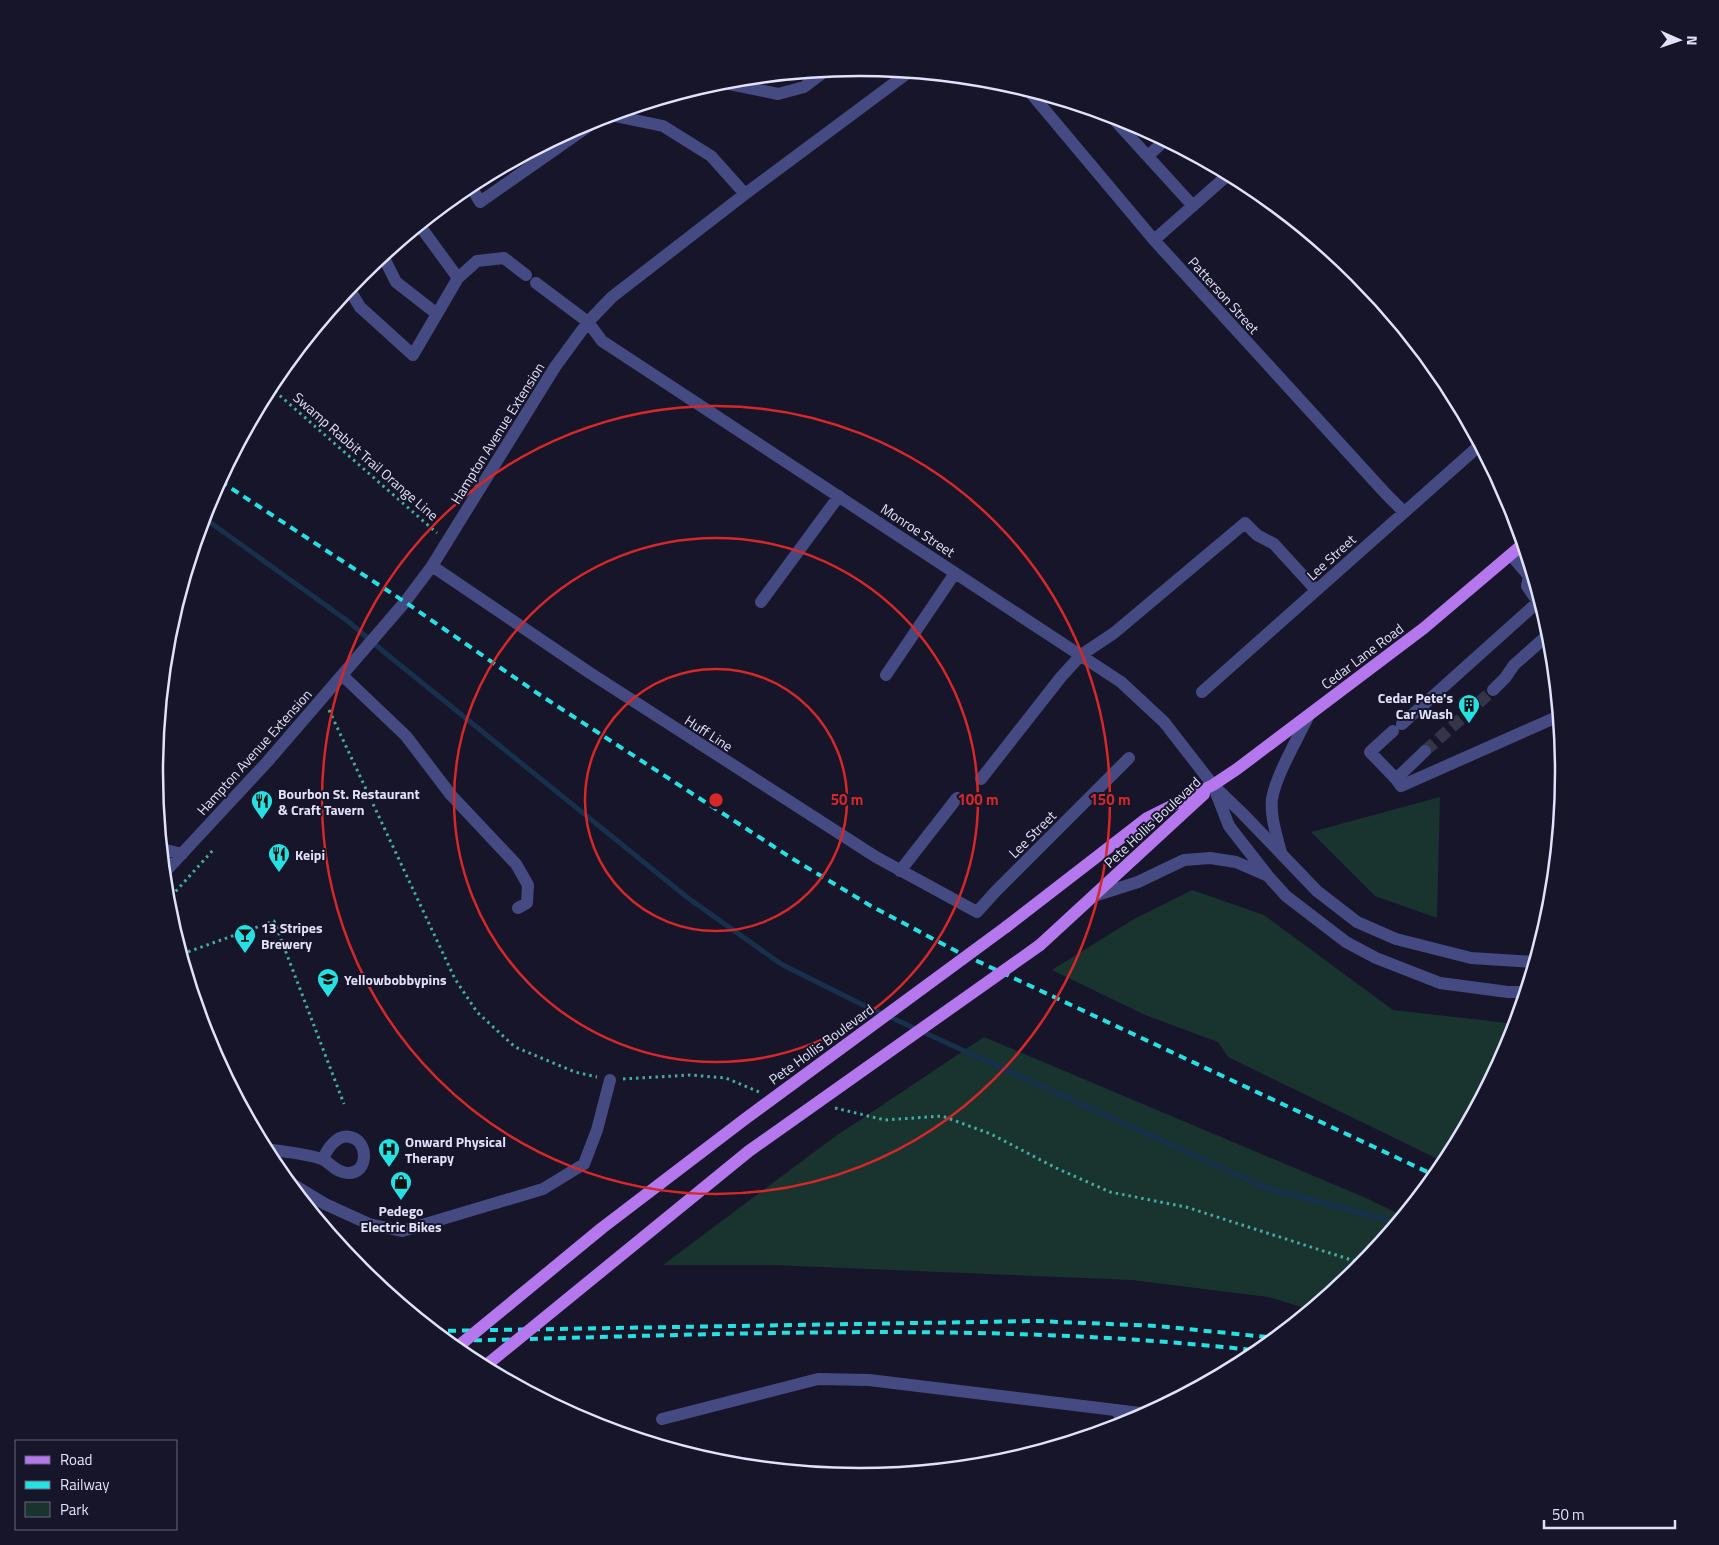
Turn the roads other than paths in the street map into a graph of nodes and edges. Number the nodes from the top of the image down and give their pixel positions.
1 (817, 78) edge
2 (901, 78) edge
3 (743, 87) edge
4 (1036, 99) edge
5 (623, 118) edge
6 (1121, 127) edge
7 (567, 141) edge
8 (1160, 145) edge
9 (1148, 156) junction
10 (1223, 179) edge
11 (475, 193) edge
12 (745, 194) junction
13 (1193, 206) junction
14 (423, 230) edge
15 (1154, 240) junction
16 (386, 262) edge
17 (458, 278) junction
18 (353, 295) edge
19 (437, 314) junction
20 (588, 322) junction
21 (1475, 449) edge
22 (839, 496) junction
23 (1404, 512) junction
24 (1519, 548) edge
25 (1511, 555) junction
26 (432, 566) junction
27 (1525, 570) edge
28 (955, 572) junction
29 (1529, 581) edge
30 (1316, 590) junction
31 (1532, 594) edge
32 (761, 602) dead end
33 (1535, 605) edge
34 (1542, 640) edge
35 (1081, 655) junction
36 (886, 675) dead end
37 (343, 676) junction
38 (1493, 690) tunnel mouth
39 (1202, 692) dead end
40 (1309, 714) junction
41 (1553, 719) edge
42 (1425, 750) tunnel mouth
43 (1129, 758) dead end
44 (981, 779) dead end
45 (1396, 779) junction
46 (1213, 785) junction
47 (957, 798) dead end
48 (168, 850) edge
49 (182, 854) junction
50 (1281, 855) junction
51 (170, 868) edge
52 (900, 871) junction
53 (1268, 876) junction
54 (1094, 896) junction
55 (518, 908) dead end
56 (977, 912) joint
57 (1529, 962) edge
58 (1520, 992) edge
59 (610, 1080) road end
60 (275, 1150) edge
61 (323, 1159) dead end
62 (303, 1191) edge
63 (462, 1344) edge
64 (491, 1362) edge
65 (1117, 1410) junction
66 (1134, 1412) edge
67 (1121, 1418) edge
68 (662, 1419) dead end

1 - 3 street
2 - 12 street, Hampton Avenue Extension
4 - 15 street, Patterson Street
5 - 12 street
6 - 9 street
7 - 11 street
8 - 9 street
9 - 13 street
10 - 13 street
12 - 20 street, Hampton Avenue Extension
13 - 15 street
14 - 17 street
15 - 23 street, Patterson Street
16 - 19 street
17 - 19 street, Monroe Street
17 - 20 street, Monroe Street
18 - 19 street, Monroe Street
20 - 22 street, Monroe Street
20 - 26 street, Hampton Avenue Extension
21 - 23 street, Lee Street
22 - 28 street, Monroe Street
22 - 32 street
23 - 30 street, Lee Street
24 - 25 main road, Cedar Lane Road
25 - 27 street
25 - 40 main road, Cedar Lane Road
26 - 37 street, Hampton Avenue Extension
26 - 52 street, Huff Line
28 - 35 street, Monroe Street
28 - 36 street
29 - 31 street
30 - 35 street
30 - 39 street, Lee Street
33 - 45 street
34 - 38 street
35 - 44 street
35 - 46 street, Monroe Street
37 - 49 street, Hampton Avenue Extension
37 - 55 street
40 - 46 main road, Cedar Lane Road
40 - 50 street
41 - 45 street
42 - 45 street
43 - 56 street, Lee Street
46 - 50 street
46 - 53 street
46 - 54 main road, Pete Hollis Boulevard
46 - 63 main road, Pete Hollis Boulevard, bridge
47 - 52 street
48 - 49 street
49 - 51 street, Hampton Avenue Extension
50 - 57 street
52 - 56 street, Huff Line
53 - 54 street
53 - 58 street
54 - 64 main road, Pete Hollis Boulevard, bridge
59 - 62 street
60 - 61 street
65 - 66 street
65 - 67 street
65 - 68 street

